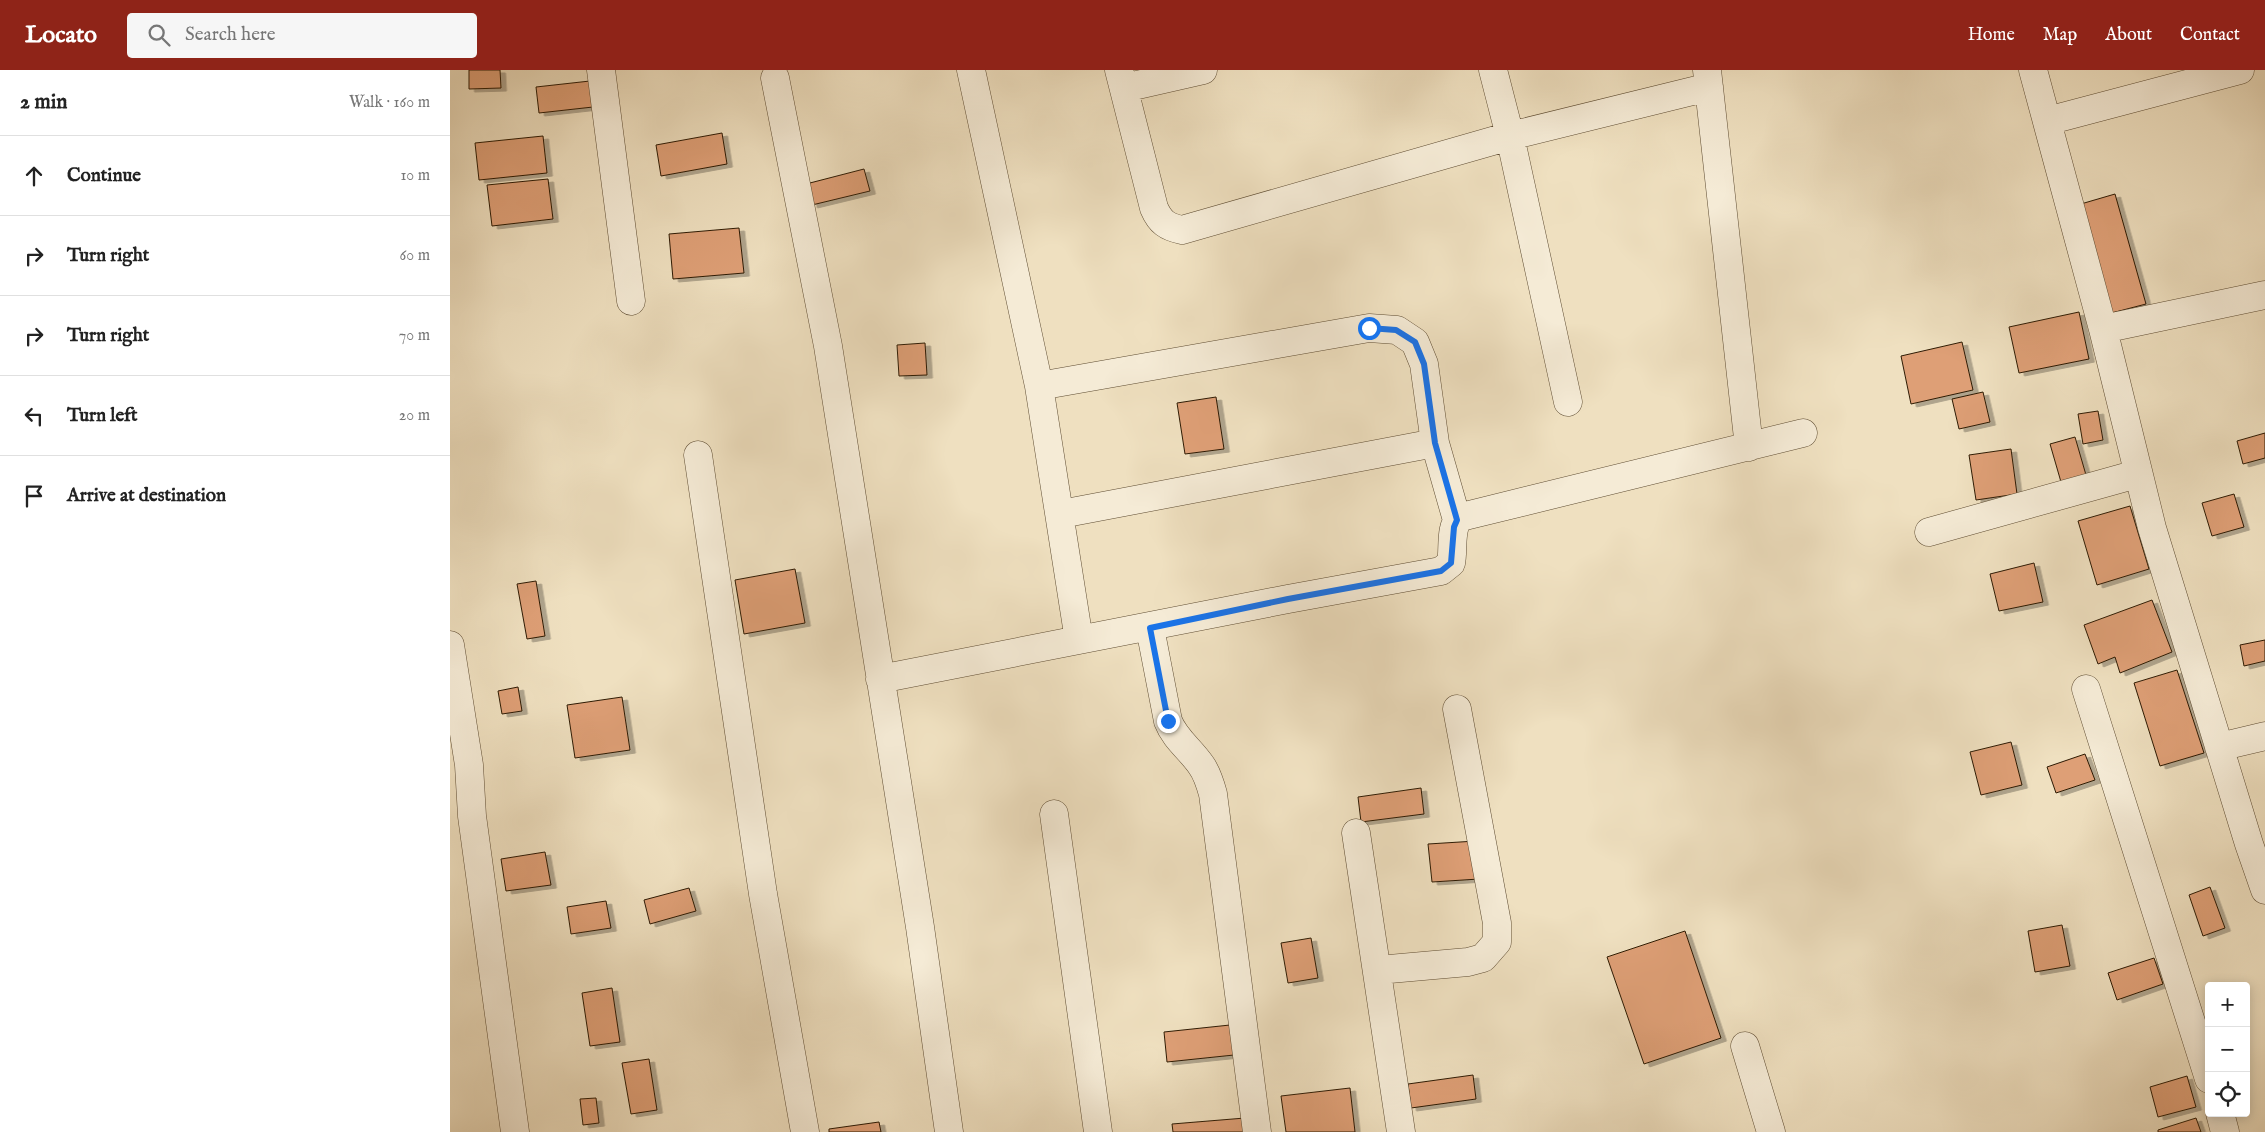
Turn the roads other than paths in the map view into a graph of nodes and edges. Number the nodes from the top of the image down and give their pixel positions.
1 (601, 70) edge
2 (971, 70) edge
3 (1204, 70) edge
4 (1493, 70) edge
5 (2033, 70) edge
6 (2240, 70) edge
7 (775, 78) dead end
8 (1708, 78) edge
9 (1121, 79) edge
10 (2047, 121) junction
11 (1510, 136) junction
12 (2265, 295) edge
13 (631, 301) dead end
14 (2103, 328) junction
15 (1040, 386) junction
16 (1568, 402) dead end
17 (1804, 433) dead end
18 (1435, 443) junction
19 (1749, 447) junction
20 (698, 455) dead end
21 (2137, 474) junction
22 (1061, 514) junction
23 (1457, 520) junction
24 (1928, 532) dead end
25 (1150, 628) junction
26 (1079, 640) junction
27 (451, 654) edge
28 (880, 679) junction
29 (2086, 689) dead end
30 (1457, 709) dead end
31 (2265, 736) edge
32 (2219, 748) junction
33 (1054, 814) dead end
34 (1356, 833) dead end
35 (2265, 890) edge
36 (1378, 970) junction
37 (1745, 1046) dead end
38 (2207, 1072) edge
39 (2221, 1117) edge
40 (515, 1132) edge
41 (805, 1132) edge
42 (950, 1132) edge
43 (1098, 1132) edge
44 (1257, 1132) edge
45 (1401, 1132) edge
46 (1771, 1132) edge
47 (2226, 1132) edge

1 - 13 street
2 - 15 street
3 - 9 street
4 - 11 street
5 - 10 street
6 - 10 street
7 - 28 street
8 - 11 street
8 - 19 street
9 - 11 street
10 - 14 street
11 - 16 street
12 - 14 street
14 - 21 street
15 - 18 street
15 - 22 street
17 - 19 street
18 - 22 street
18 - 23 street
19 - 23 street
20 - 41 street
21 - 24 street
21 - 32 street
22 - 26 street
23 - 25 street
25 - 26 street
25 - 44 street
26 - 28 street
27 - 40 street
28 - 42 street
29 - 38 street
30 - 36 street
31 - 32 street
32 - 35 street
33 - 43 street
34 - 36 street
36 - 45 street
37 - 46 street
39 - 47 street

